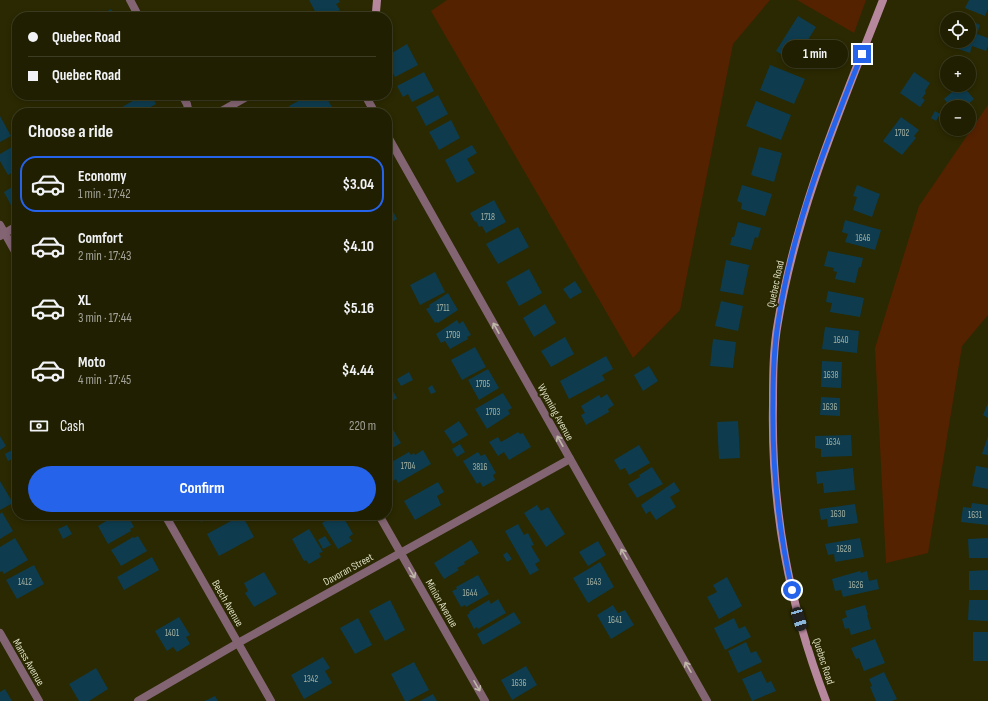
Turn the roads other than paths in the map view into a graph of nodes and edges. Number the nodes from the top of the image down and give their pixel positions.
1 (130, 0) edge
2 (377, 0) edge
3 (884, 0) edge
4 (136, 12) edge
5 (376, 12) edge
6 (241, 100) edge
7 (227, 108) edge
8 (392, 144) edge
9 (0, 225) edge
10 (12, 229) edge
11 (2, 234) edge
12 (12, 247) edge
13 (570, 459) junction
14 (168, 520) edge
15 (382, 520) edge
16 (400, 552) junction
17 (0, 633) edge
18 (238, 643) junction
19 (39, 701) edge
20 (138, 701) edge
21 (271, 701) edge
22 (486, 701) edge
23 (707, 701) edge
24 (826, 701) edge

1 - 4 street
2 - 5 street
3 - 24 street, Quebec Road
6 - 7 street
13 -> 8 street, Wyoming Avenue
9 - 11 street
10 - 11 street
11 - 12 street
13 - 16 street, Davoran Street
23 -> 13 street, Wyoming Avenue
14 - 18 street, Beech Avenue
15 - 16 street, Minion Avenue
16 - 18 street, Davoran Street
16 -> 22 street, Minion Avenue
17 - 19 street, Manss Avenue
18 - 20 street, Davoran Street
18 - 21 street, Beech Avenue

